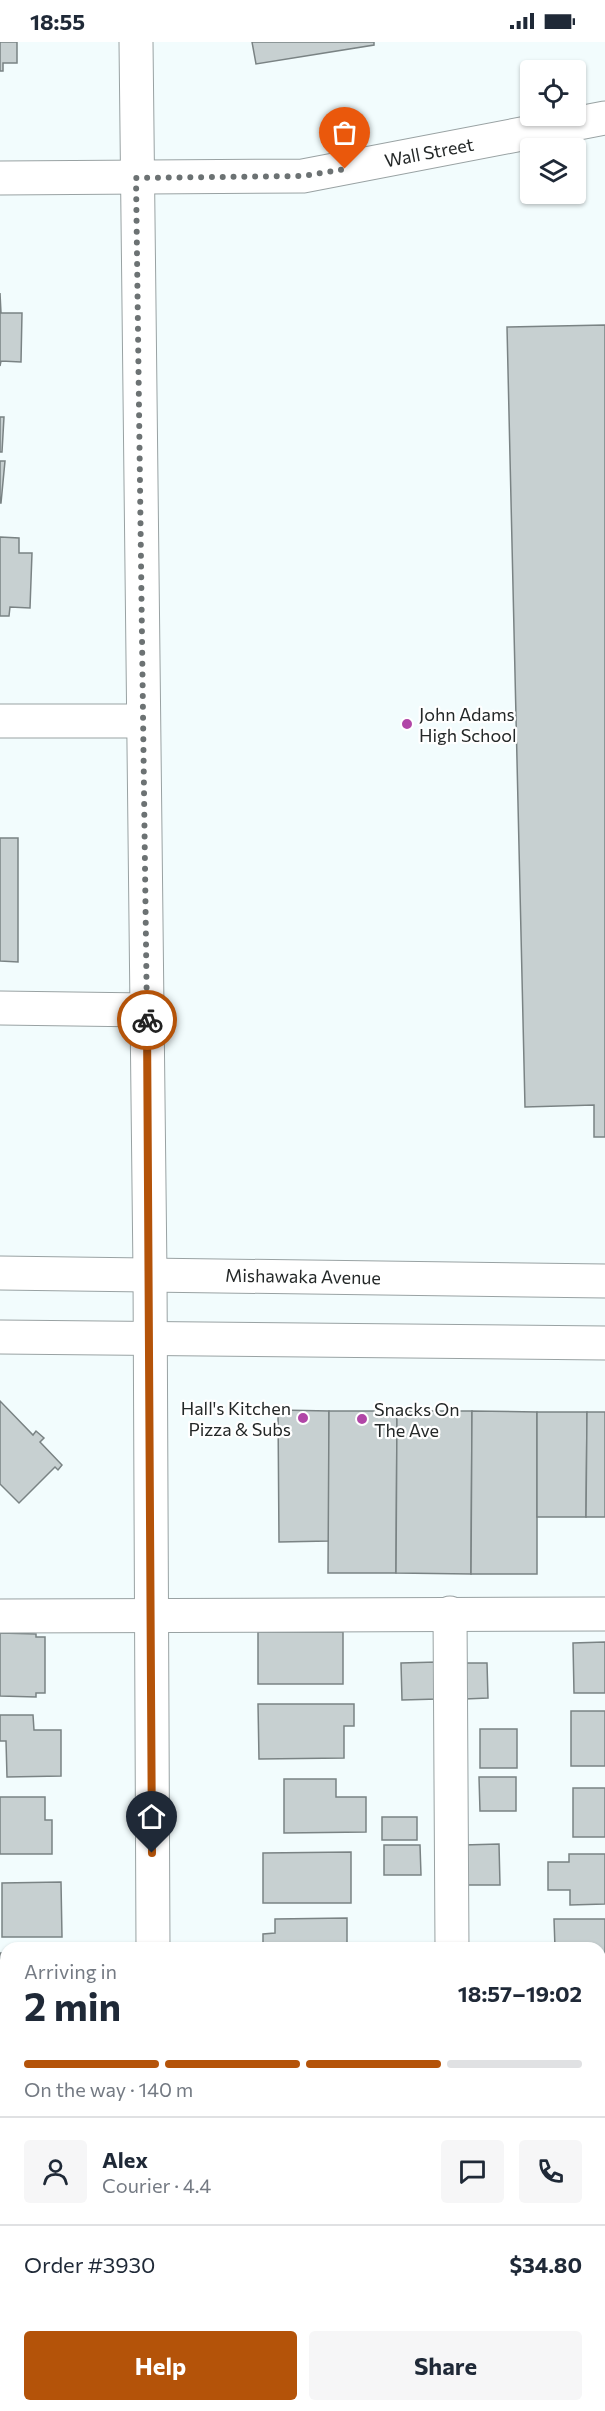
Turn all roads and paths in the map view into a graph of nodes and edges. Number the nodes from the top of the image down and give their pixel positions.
1 (136, 42) edge
2 (605, 118) edge
3 (0, 178) edge
4 (136, 178) junction
5 (0, 721) edge
6 (143, 721) junction
7 (0, 1008) edge
8 (147, 1010) junction
9 (0, 1273) edge
10 (150, 1274) junction
11 (605, 1281) edge
12 (0, 1337) edge
13 (150, 1338) junction
14 (605, 1343) edge
15 (450, 1613) junction
16 (150, 1614) junction
17 (605, 1614) edge
18 (0, 1616) edge
19 (153, 1942) edge
20 (452, 1942) edge

1 - 4 street
2 - 4 street, Wall Street
3 - 4 street, Wall Street
4 - 6 street
5 - 6 street
6 - 8 street
7 - 8 street
8 - 10 street
9 - 10 street, Mishawaka Avenue
10 - 11 street, Mishawaka Avenue
10 - 13 street
12 - 13 street
13 - 14 street
13 - 16 street
15 - 16 street
15 - 17 street
15 - 20 street
16 - 18 street
16 - 19 street

